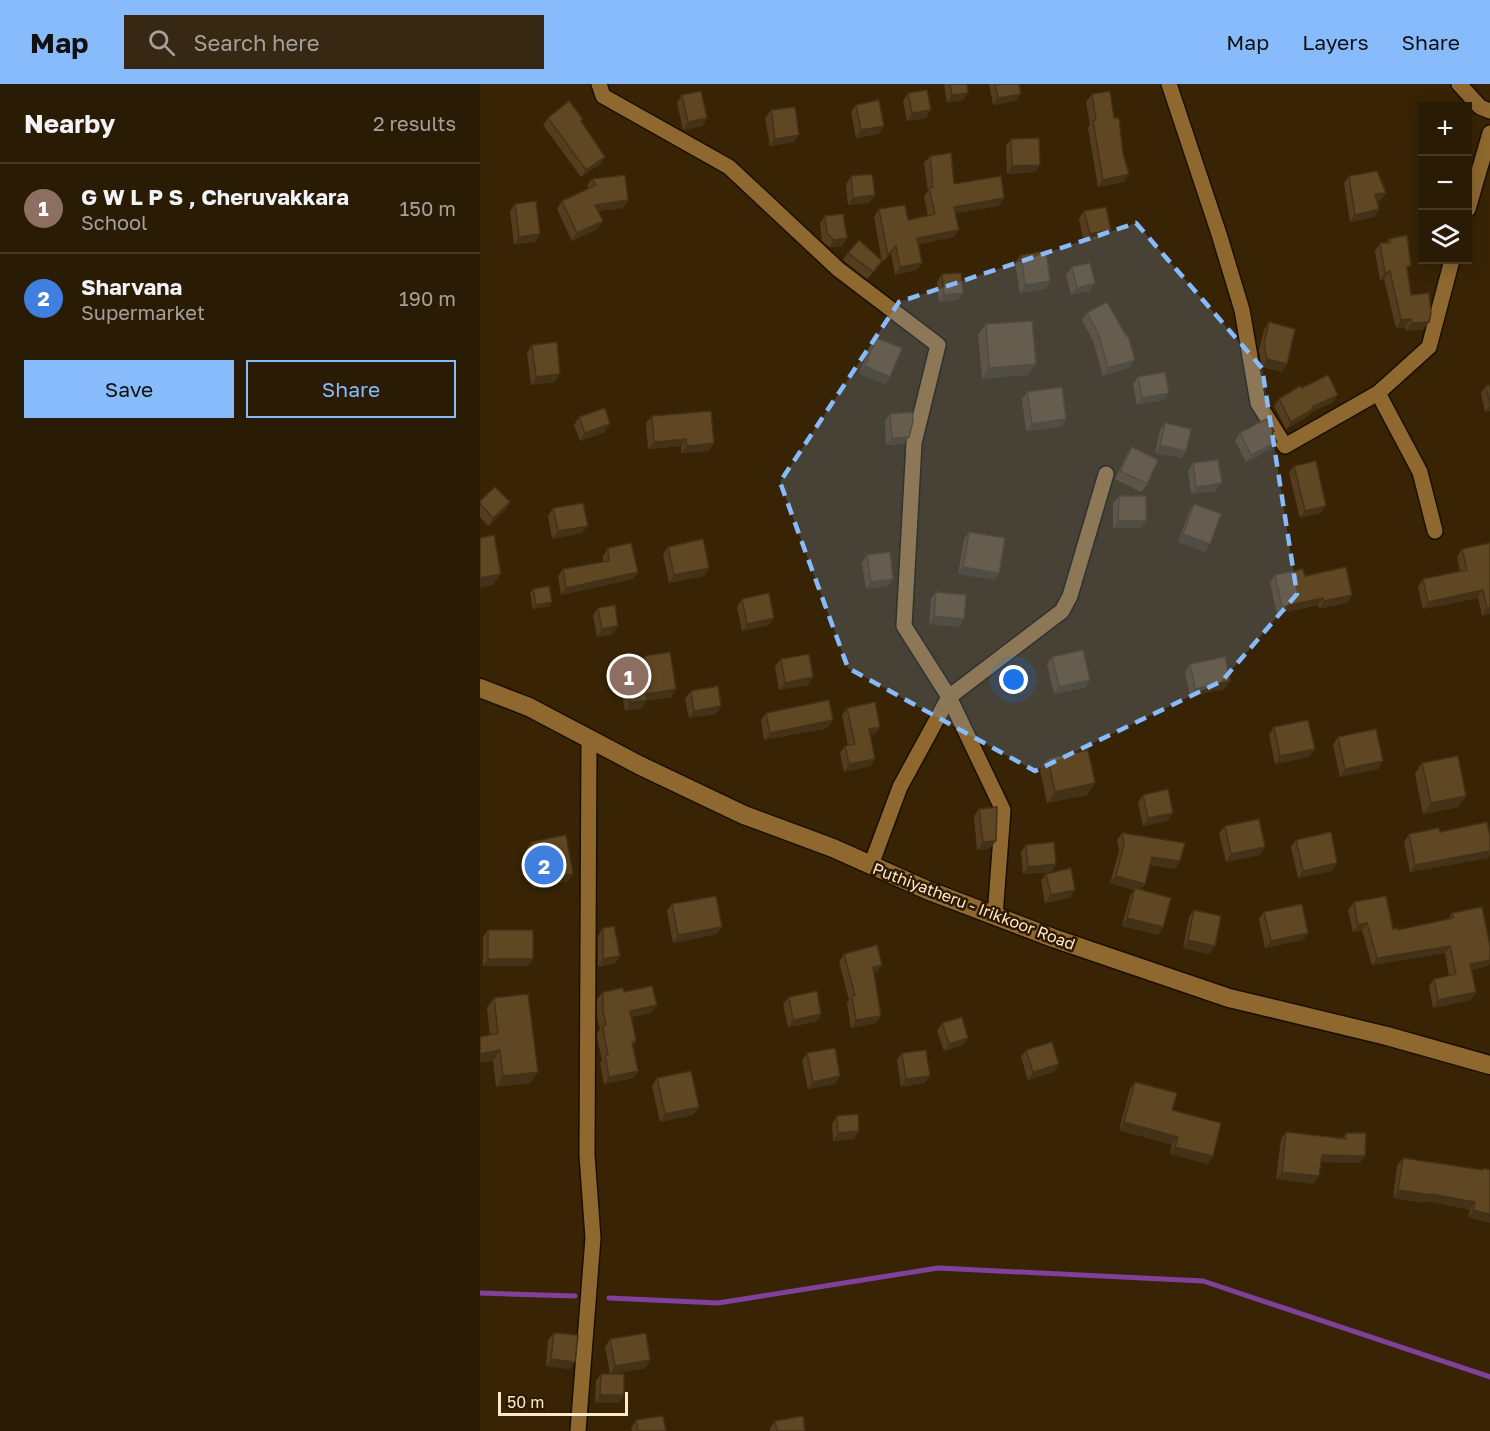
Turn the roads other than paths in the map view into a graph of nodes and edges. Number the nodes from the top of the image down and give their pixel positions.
1 (599, 84) edge
2 (1169, 84) edge
3 (1459, 84) edge
4 (1490, 111) edge
5 (1490, 133) edge
6 (1472, 192) edge
7 (1451, 264) edge
8 (1378, 393) junction
9 (1106, 474) dead end
10 (1436, 531) dead end
11 (480, 688) edge
12 (950, 697) junction
13 (589, 740) junction
14 (871, 865) junction
15 (995, 916) junction
16 (1490, 1065) edge
17 (578, 1431) edge

1 - 12 street
2 - 8 street
3 - 4 street
5 - 6 street
7 - 8 street
8 - 10 street
9 - 12 street
11 - 13 main road, Puthiyatheru - Irikkoor Road
12 - 14 street
12 - 15 street
13 - 14 main road, Puthiyatheru - Irikkoor Road
13 - 17 street
14 - 15 main road, Puthiyatheru - Irikkoor Road
15 - 16 main road, Puthiyatheru - Irikkoor Road

